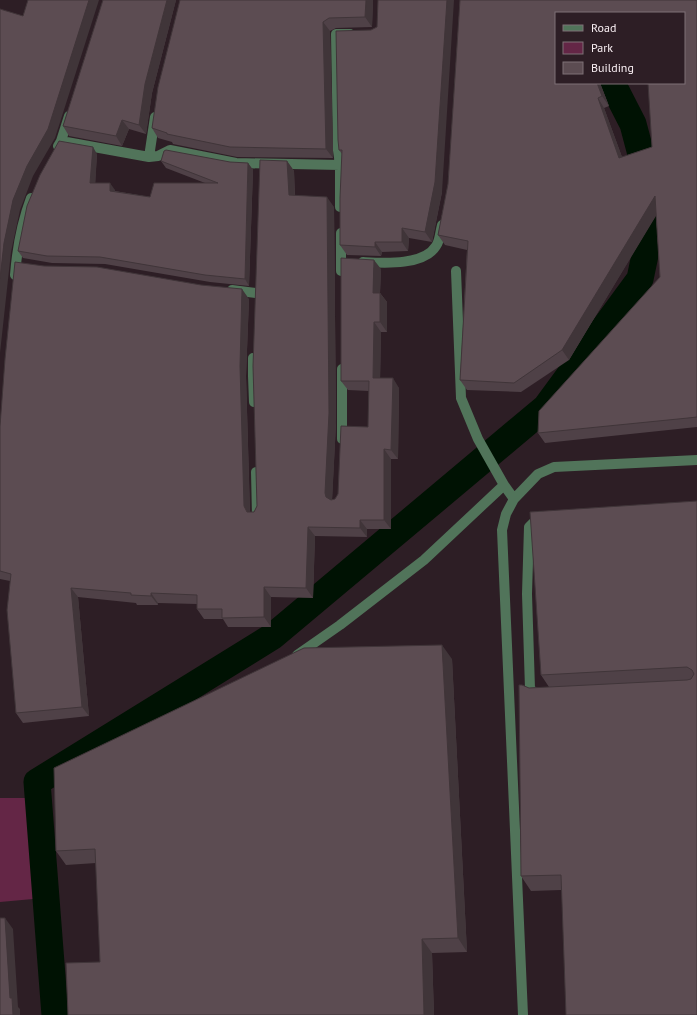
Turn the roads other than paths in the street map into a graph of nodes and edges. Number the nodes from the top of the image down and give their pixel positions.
1 (357, 34) edge
2 (73, 105) edge
3 (156, 111) edge
4 (61, 141) junction
5 (54, 154) edge
6 (149, 157) junction
7 (340, 165) junction
8 (34, 192) edge
9 (444, 214) edge
10 (348, 262) junction
11 (456, 271) dead end
12 (341, 284) edge
13 (13, 287) edge
14 (225, 290) edge
15 (256, 293) edge
16 (254, 346) edge
17 (342, 361) edge
18 (255, 414) edge
19 (341, 452) edge
20 (697, 460) edge
21 (256, 464) edge
22 (504, 486) junction
23 (514, 499) junction
24 (547, 515) edge
25 (256, 516) edge
26 (286, 660) edge
27 (552, 696) edge
28 (523, 1015) edge

1 - 7 street
2 - 4 street
3 - 6 street
4 - 5 street
4 - 6 street
6 - 7 street
7 - 10 street
8 - 13 street
9 - 10 street
10 - 12 street
11 - 22 street
14 - 15 street
16 - 18 street
17 - 19 street
20 - 23 street
21 - 25 street
22 - 23 street
22 - 26 street
23 - 28 street
24 - 27 street

